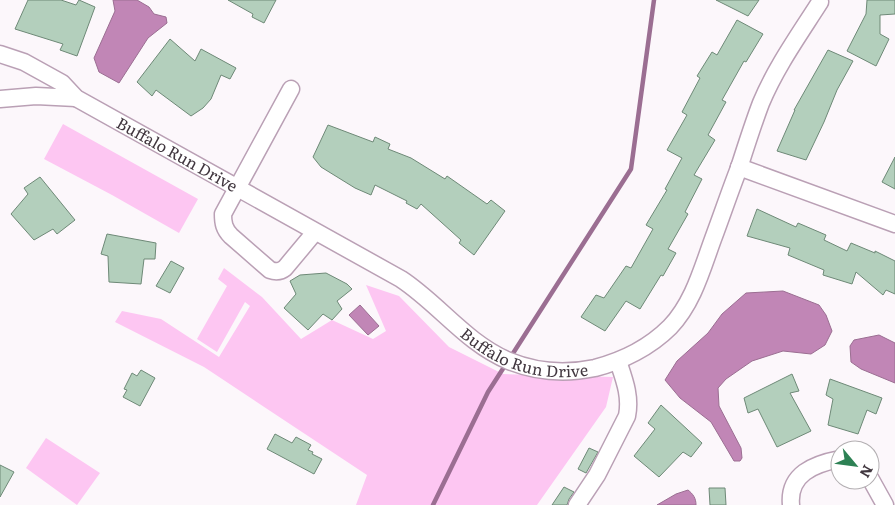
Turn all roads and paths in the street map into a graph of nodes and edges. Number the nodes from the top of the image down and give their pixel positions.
1 (820, 2) dead end
2 (0, 54) edge
3 (292, 89) dead end
4 (76, 98) junction
5 (0, 99) edge
6 (739, 167) junction
7 (236, 188) junction
8 (895, 224) edge
9 (315, 232) junction
10 (618, 361) junction
11 (830, 462) edge
12 (877, 490) edge
13 (578, 505) edge
14 (791, 505) edge
15 (885, 505) edge

1 - 6 street, Buffalo Run Drive
2 - 4 street, Buffalo Run Drive
3 - 7 street
4 - 5 street, Buffalo Run Drive
4 - 7 street, Buffalo Run Drive
6 - 8 street
6 - 10 street, Buffalo Run Drive
7 - 9 street, Buffalo Run Drive
7 - 9 street
9 - 10 street, Buffalo Run Drive
10 - 13 street
11 - 14 street
12 - 15 street

